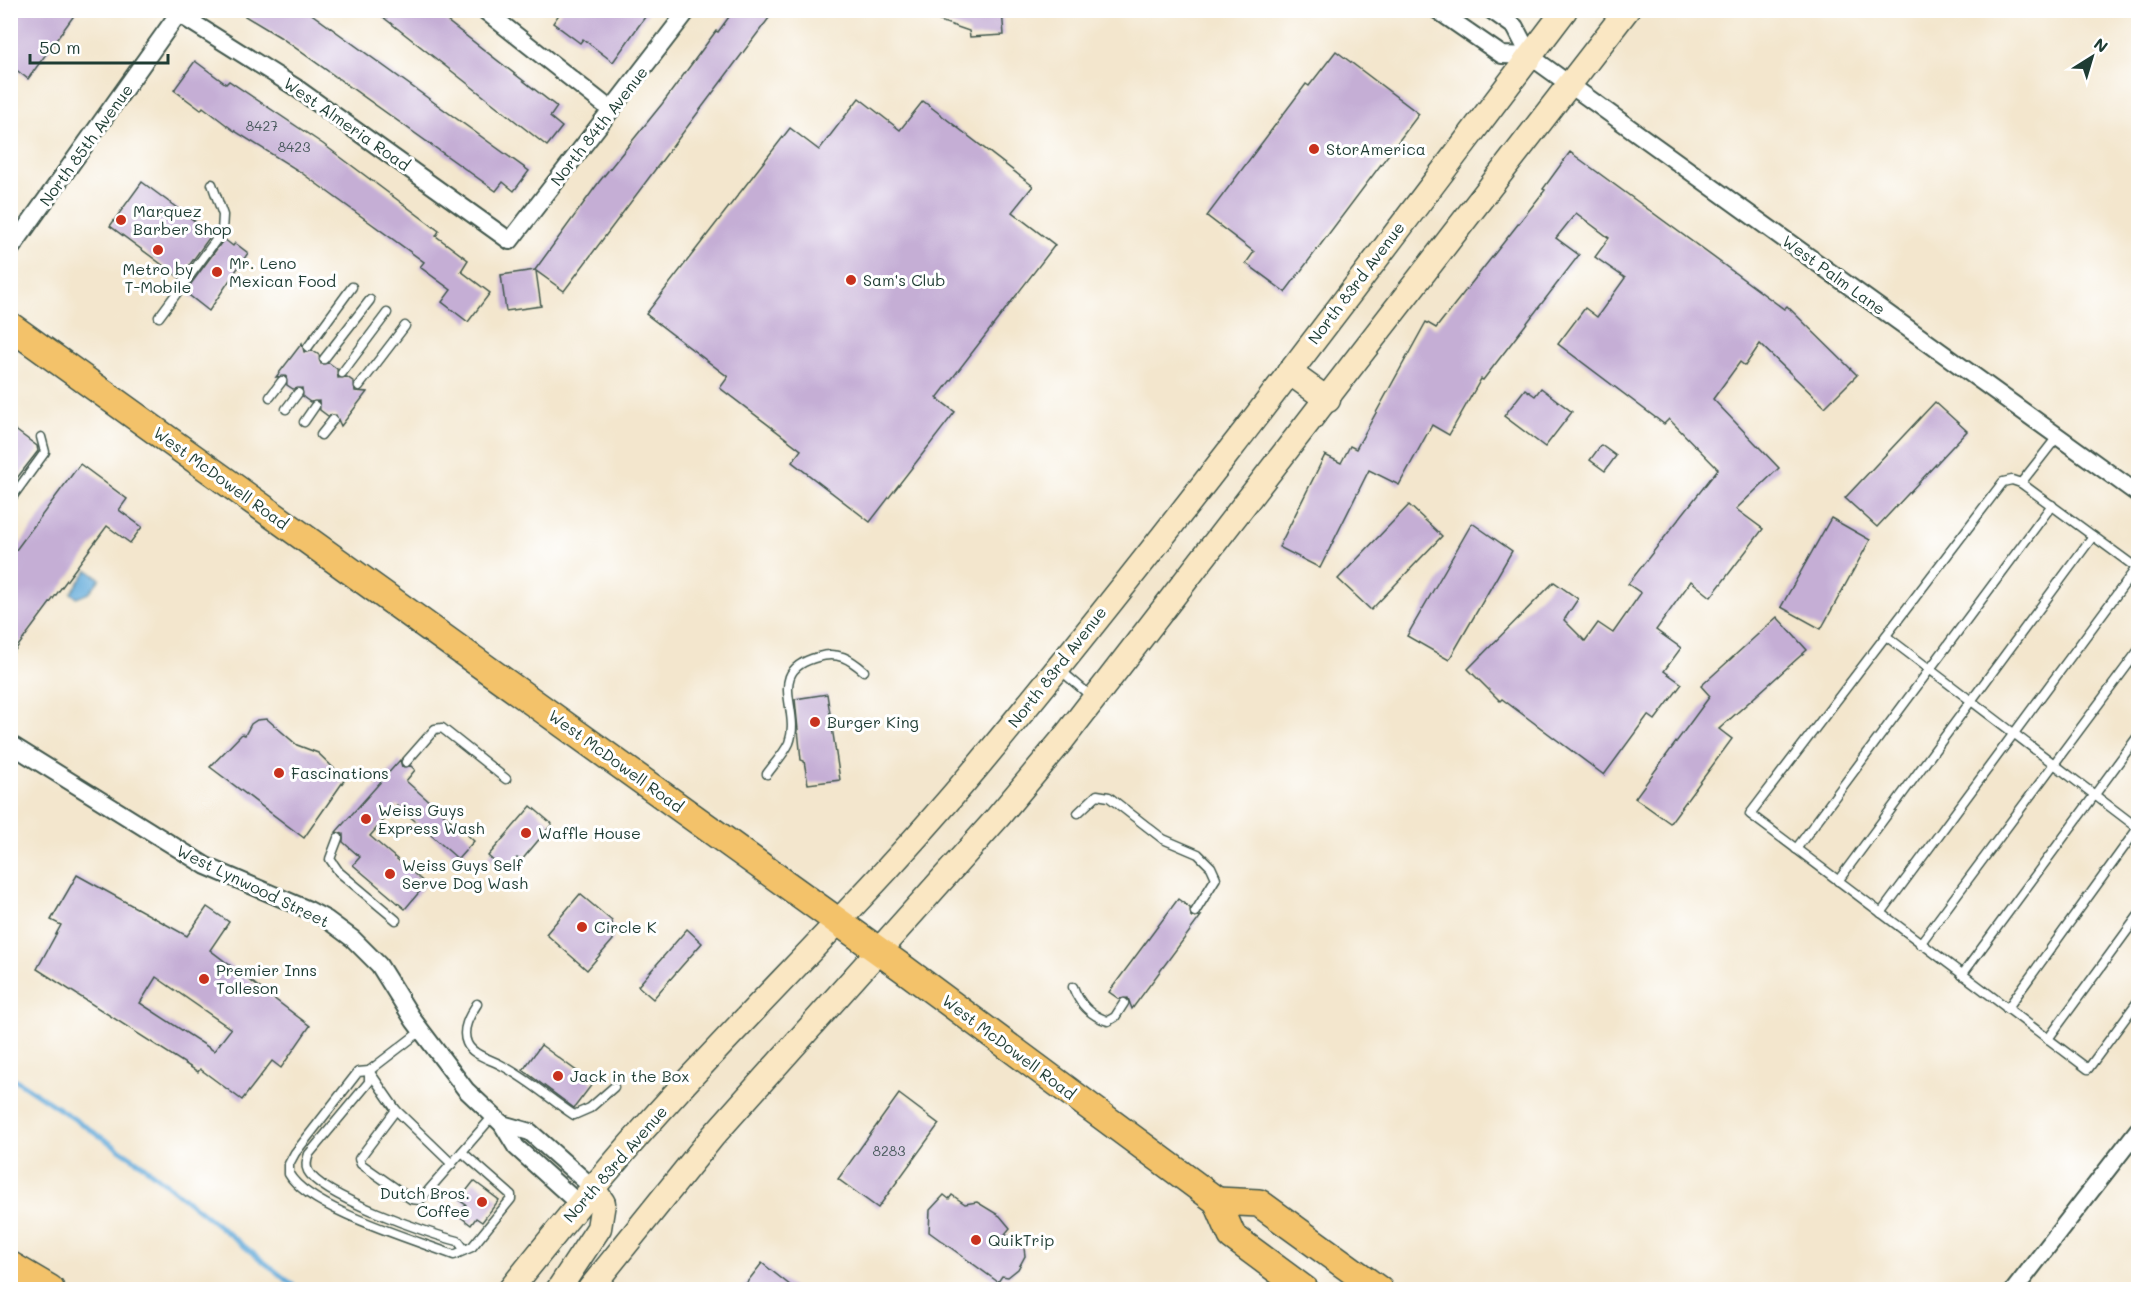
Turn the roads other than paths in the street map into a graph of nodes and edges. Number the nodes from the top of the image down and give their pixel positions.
1 (484, 10) edge
2 (688, 10) edge
3 (1437, 10) edge
4 (1491, 10) edge
5 (1565, 10) edge
6 (1627, 10) edge
7 (178, 12) edge
8 (1530, 56) junction
9 (1572, 84) junction
10 (611, 110) junction
11 (212, 184) dead end
12 (510, 241) joint
13 (10, 250) edge
14 (352, 287) dead end
15 (370, 300) dead end
16 (387, 313) dead end
17 (159, 317) dead end
18 (10, 326) edge
19 (405, 326) dead end
20 (308, 347) dead end
21 (324, 359) dead end
22 (1289, 372) junction
23 (342, 373) dead end
24 (282, 381) dead end
25 (359, 386) dead end
26 (298, 393) dead end
27 (270, 397) dead end
28 (1328, 400) junction
29 (315, 406) dead end
30 (286, 409) dead end
31 (333, 420) dead end
32 (303, 422) dead end
33 (321, 435) dead end
34 (2056, 436) junction
35 (41, 437) dead end
36 (2021, 483) junction
37 (2139, 494) edge
38 (10, 500) edge
39 (2052, 505) junction
40 (2093, 536) junction
41 (2138, 568) edge
42 (1886, 636) junction
43 (2139, 651) edge
44 (1057, 668) junction
45 (1930, 669) junction
46 (864, 671) dead end
47 (1095, 700) junction
48 (1971, 700) junction
49 (2013, 732) junction
50 (2139, 736) edge
51 (10, 744) edge
52 (406, 762) dead end
53 (2053, 763) junction
54 (767, 774) dead end
55 (506, 779) dead end
56 (2095, 795) junction
57 (1078, 813) dead end
58 (2138, 828) edge
59 (338, 838) dead end
60 (1796, 849) junction
61 (1838, 880) junction
62 (1195, 912) dead end
63 (1881, 913) junction
64 (2139, 916) edge
65 (396, 920) dead end
66 (839, 921) junction
67 (1920, 944) junction
68 (879, 951) junction
69 (1962, 975) junction
70 (1073, 987) dead end
71 (2139, 1001) edge
72 (1124, 1003) dead end
73 (477, 1004) dead end
74 (2007, 1009) junction
75 (421, 1031) junction
76 (2048, 1039) junction
77 (369, 1071) junction
78 (614, 1087) dead end
79 (396, 1110) junction
80 (497, 1120) junction
81 (2136, 1139) edge
82 (462, 1152) junction
83 (452, 1164) junction
84 (586, 1195) junction
85 (1217, 1201) junction
86 (465, 1250) junction
87 (10, 1267) edge
88 (49, 1290) edge
89 (510, 1290) edge
90 (558, 1290) edge
91 (589, 1290) edge
92 (1305, 1290) edge
93 (1379, 1290) edge
94 (2014, 1290) edge

1 - 10 street
2 - 10 street, North 84th Avenue
3 - 8 street, West Palm Lane
4 - 8 street, West Palm Lane
5 - 8 main road, North 83rd Avenue
6 - 9 main road
7 - 12 street, West Almeria Road
7 - 13 street, North 85th Avenue
8 - 9 street, West Palm Lane
8 - 22 main road, North 83rd Avenue
9 - 28 main road
9 - 34 street, West Palm Lane
10 - 12 street, North 84th Avenue
11 - 17 lane
14 - 20 lane
15 - 21 lane
16 - 23 lane
18 - 66 main road, West McDowell Road
19 - 25 lane
22 - 28 main road
22 - 44 main road, North 83rd Avenue
24 - 27 lane
26 - 30 lane
28 - 47 main road
29 - 32 lane
31 - 33 lane
34 - 36 lane
34 - 37 street, West Palm Lane
35 - 38 lane
36 - 39 lane
36 - 42 lane
39 - 40 lane
39 - 45 lane
40 - 41 lane
40 - 48 lane
41 - 49 lane
42 - 45 lane
42 - 60 lane
43 - 53 lane
44 - 47 lane
44 - 66 main road, North 83rd Avenue
45 - 48 lane
45 - 60 lane
46 - 54 lane
47 - 68 main road
48 - 49 lane
48 - 61 lane
49 - 53 lane
49 - 63 lane
50 - 56 lane
51 - 75 street, West Lynwood Street
52 - 55 lane
53 - 56 lane
53 - 67 lane
56 - 58 lane
56 - 69 lane
57 - 62 lane
58 - 74 lane
59 - 65 lane
60 - 61 lane
61 - 63 lane
63 - 67 lane
64 - 76 lane
66 - 68 main road, West McDowell Road
66 - 84 main road, North 83rd Avenue
67 - 69 lane
68 - 85 main road, West McDowell Road
68 - 91 main road
69 - 74 lane
70 - 72 lane
71 - 76 lane
73 - 78 lane
74 - 76 lane
75 - 77 lane
75 - 80 street, West Lynwood Street
77 - 79 lane
77 - 86 lane
77 - 86 lane
79 - 83 lane
79 - 83 lane
80 - 82 lane
80 - 84 street, West Lynwood Street
81 - 94 street
82 - 83 lane
82 - 86 lane
84 - 89 main road, North 83rd Avenue
84 - 90 main road
85 - 92 main road
85 - 93 main road
87 - 88 highway

